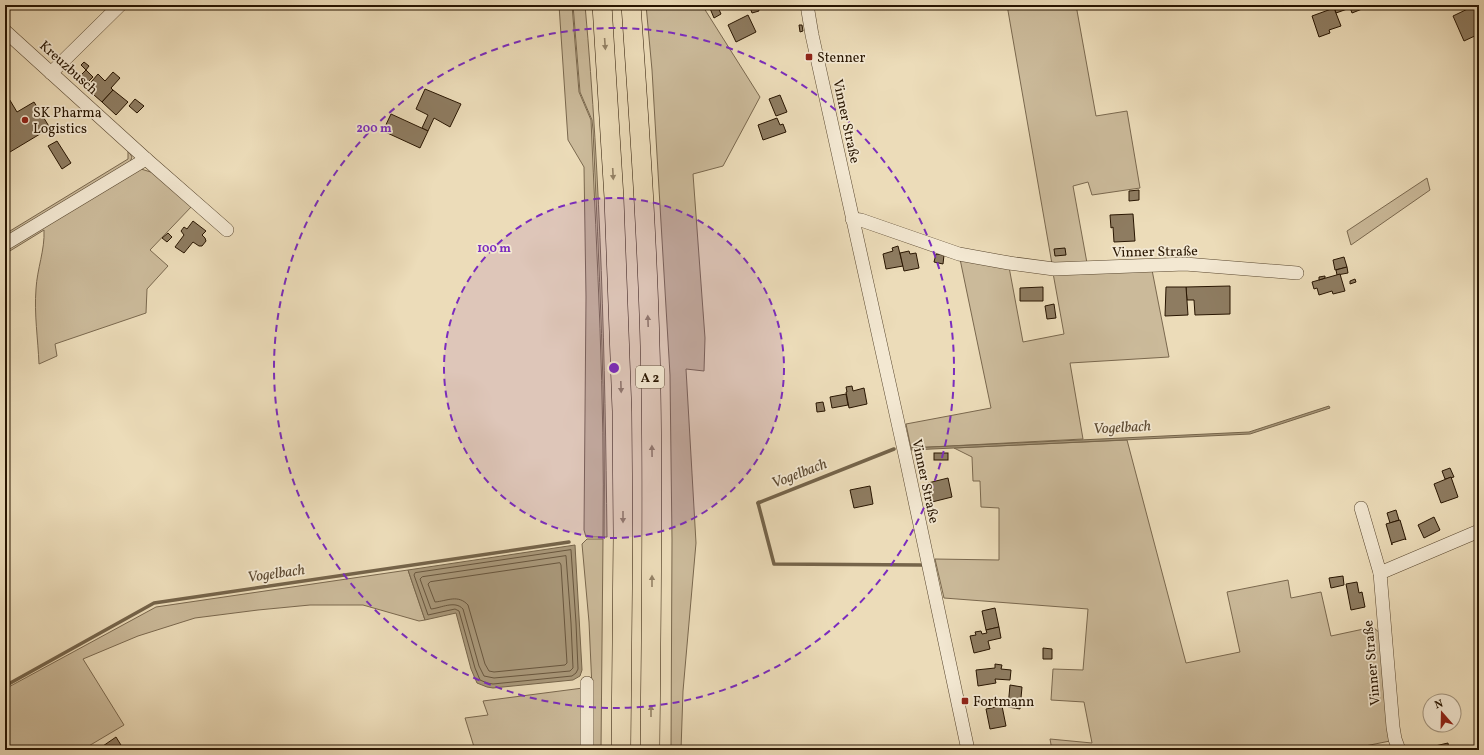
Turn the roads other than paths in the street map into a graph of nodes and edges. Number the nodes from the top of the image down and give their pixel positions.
1 (120, 5) edge
2 (602, 5) edge
3 (631, 5) edge
4 (807, 5) edge
5 (5, 31) edge
6 (51, 73) junction
7 (146, 159) junction
8 (852, 219) junction
9 (227, 230) dead end
10 (5, 244) edge
11 (1297, 273) dead end
12 (1361, 508) dead end
13 (1479, 531) edge
14 (1380, 573) junction
15 (587, 683) dead end
16 (587, 750) edge
17 (621, 750) edge
18 (650, 750) edge
19 (968, 750) edge
20 (1399, 750) edge

1 - 6 street
2 -> 17 highway, A 2
18 -> 3 highway, A 2
4 - 8 street, Vinner Straße
5 - 6 street, Kreuzbusch
6 - 7 street, Kreuzbusch
7 - 9 street, Kreuzbusch
7 - 10 street
8 - 11 street, Vinner Straße
8 - 19 street, Vinner Straße
12 - 14 street, Vinner Straße
13 - 14 street
14 - 20 street, Vinner Straße
15 - 16 street

